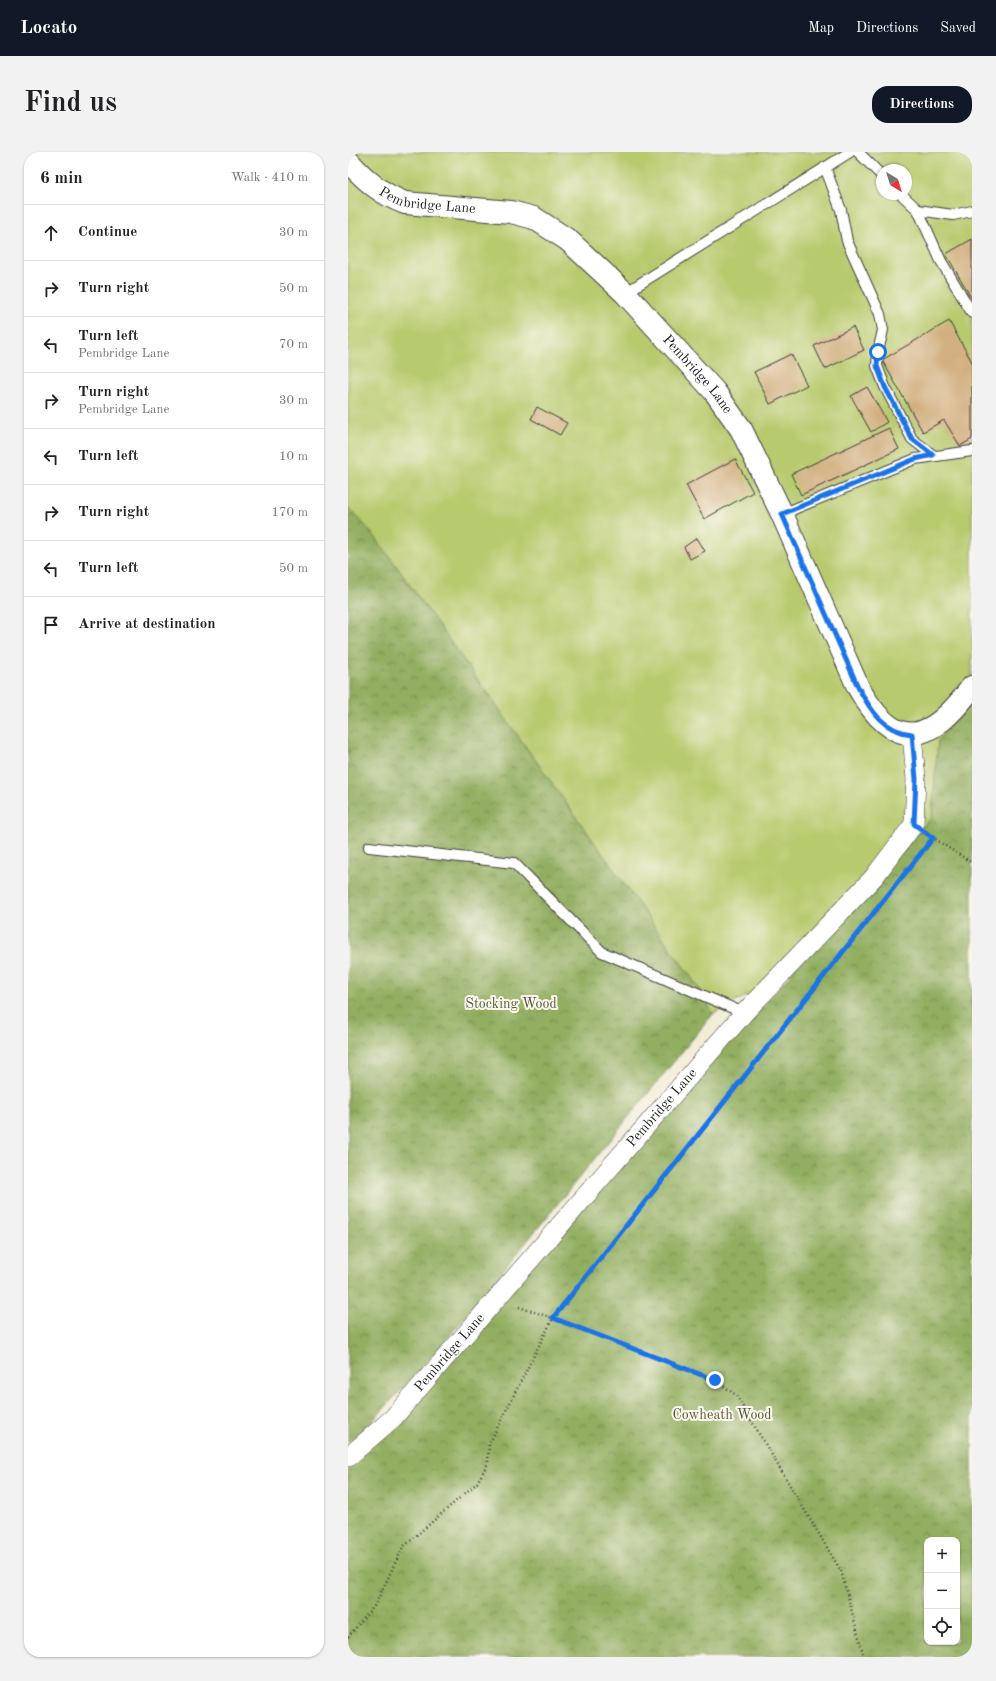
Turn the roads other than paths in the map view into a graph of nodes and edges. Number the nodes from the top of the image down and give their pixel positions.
1 (850, 152) edge
2 (858, 152) edge
3 (348, 161) edge
4 (825, 167) junction
5 (876, 170) edge
6 (907, 200) edge
7 (918, 210) junction
8 (972, 211) edge
9 (625, 293) junction
10 (972, 313) edge
11 (972, 451) edge
12 (933, 455) junction
13 (782, 514) junction
14 (972, 687) edge
15 (912, 734) junction
16 (369, 847) dead end
17 (744, 1013) junction
18 (348, 1457) edge

1 - 4 lane
2 - 5 lane
3 - 9 street, Pembridge Lane
4 - 9 lane
4 - 12 lane
6 - 7 lane
7 - 8 lane
7 - 10 lane
9 - 13 street, Pembridge Lane
11 - 12 lane
12 - 13 lane
13 - 15 street, Pembridge Lane
14 - 15 street
15 - 17 street, Pembridge Lane
16 - 17 lane
17 - 18 street, Pembridge Lane

